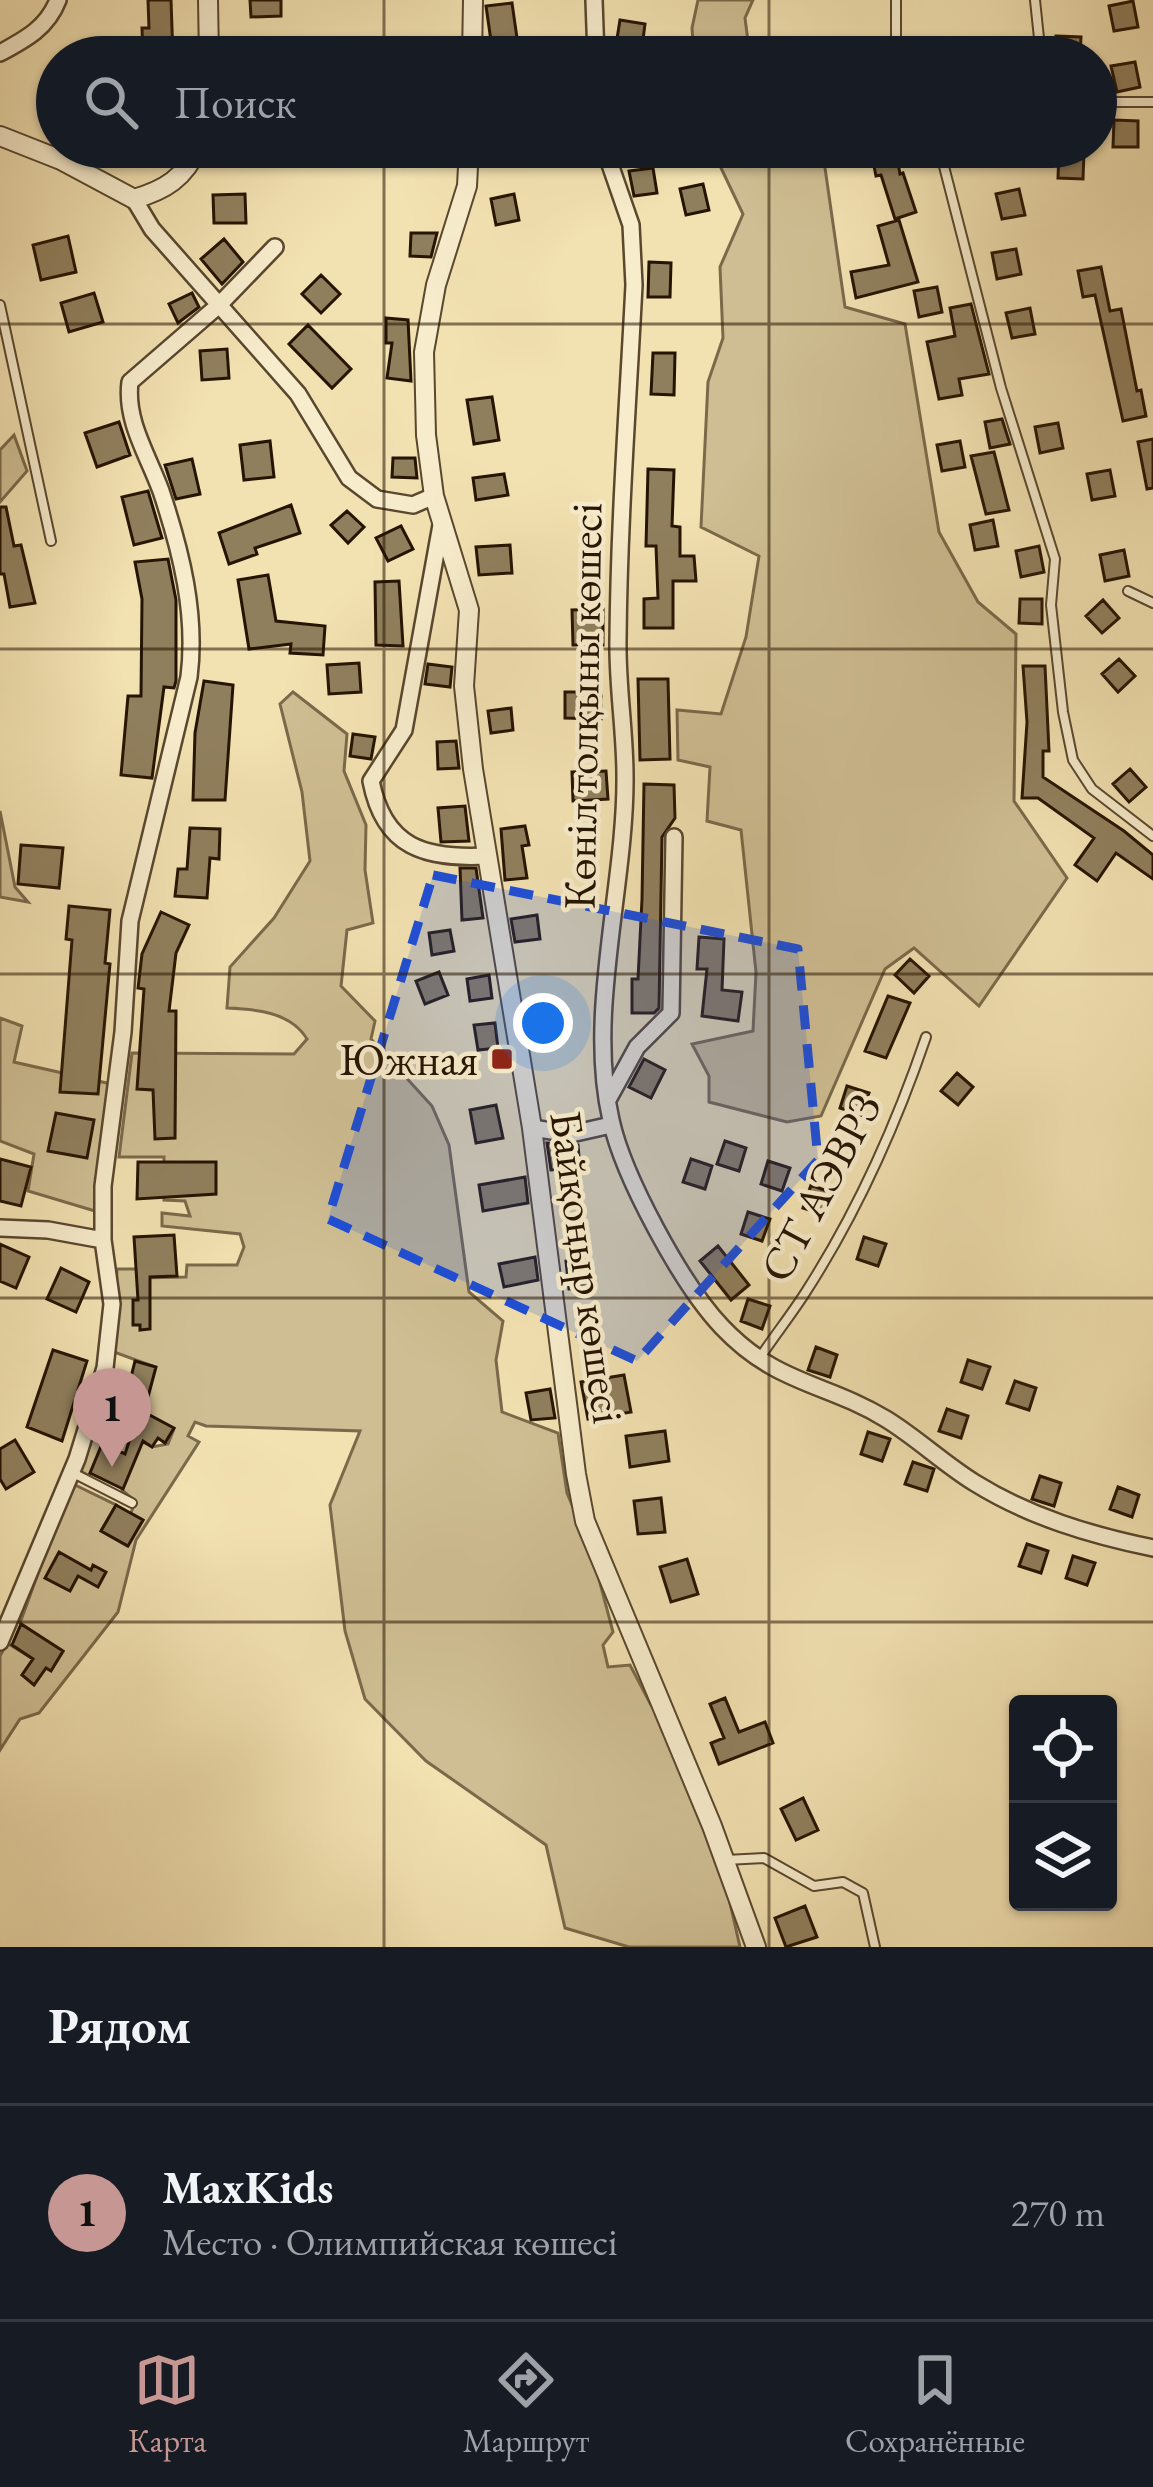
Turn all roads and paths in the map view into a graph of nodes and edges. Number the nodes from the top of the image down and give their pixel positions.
1 (58, 0) edge
2 (208, 0) edge
3 (473, 0) edge
4 (594, 0) edge
5 (896, 0) edge
6 (1035, 0) edge
7 (209, 36) edge
8 (472, 36) edge
9 (595, 36) edge
10 (896, 36) edge
11 (1039, 36) edge
12 (0, 52) edge
13 (1153, 101) edge
14 (1117, 102) edge
15 (0, 136) edge
16 (36, 150) edge
17 (76, 168) edge
18 (187, 168) edge
19 (468, 168) edge
20 (611, 168) edge
21 (944, 168) edge
22 (134, 199) junction
23 (275, 247) dead end
24 (219, 304) junction
25 (0, 305) edge
26 (434, 496) junction
27 (442, 522) junction
28 (51, 541) dead end
29 (1128, 591) dead end
30 (1153, 603) edge
31 (1153, 836) edge
32 (674, 837) dead end
33 (486, 856) junction
34 (926, 1037) dead end
35 (607, 1100) junction
36 (611, 1125) junction
37 (532, 1127) junction
38 (0, 1228) edge
39 (103, 1240) junction
40 (758, 1360) junction
41 (71, 1472) junction
42 (132, 1503) dead end
43 (1153, 1548) edge
44 (0, 1642) edge
45 (724, 1860) junction
46 (756, 1947) edge
47 (875, 1947) edge

1 - 12 street
2 - 7 street
3 - 8 street
4 - 9 street
5 - 10 lane
6 - 11 lane
13 - 14 lane
15 - 16 street
17 - 22 street
18 - 22 street
19 - 26 street, Байқоңыр көшесі
20 - 35 street, Көніл толқыны көшесі
21 - 31 lane
22 - 24 street
23 - 24 street
24 - 26 street
24 - 39 street
25 - 28 lane
26 - 27 street, Байқоңыр көшесі
27 - 33 street, Байқоңыр көшесі
27 - 33 street
29 - 30 lane
32 - 35 street
33 - 37 street, Байқоңыр көшесі
34 - 40 lane, СТ АЭВРЗ
35 - 36 street, Көніл толқыны көшесі
36 - 37 street
36 - 40 street, Көніл толқыны көшесі
37 - 45 street, Байқоңыр көшесі
38 - 39 street
39 - 41 street
40 - 43 street, Көніл толқыны көшесі
41 - 42 lane
41 - 44 street
45 - 46 street, Байқоңыр көшесі
45 - 47 lane

